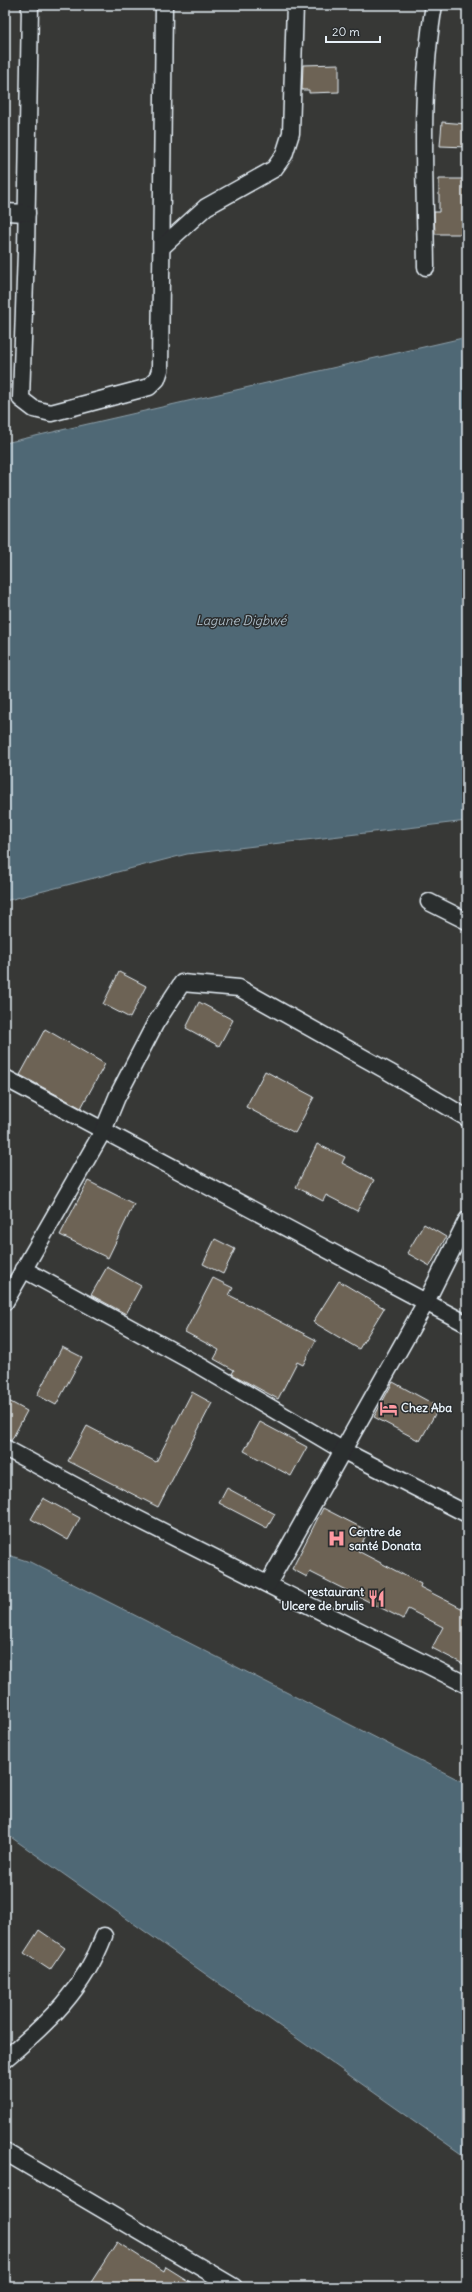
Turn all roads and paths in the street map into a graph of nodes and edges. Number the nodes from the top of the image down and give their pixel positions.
1 (30, 5) edge
2 (164, 5) edge
3 (295, 5) edge
4 (434, 5) edge
5 (5, 212) edge
6 (27, 213) junction
7 (162, 247) junction
8 (426, 267) dead end
9 (429, 902) dead end
10 (467, 921) edge
11 (5, 1078) edge
12 (467, 1118) edge
13 (103, 1131) junction
14 (467, 1220) edge
15 (23, 1269) junction
16 (5, 1302) edge
17 (426, 1302) junction
18 (467, 1324) edge
19 (5, 1448) edge
20 (342, 1450) junction
21 (467, 1514) edge
22 (268, 1584) junction
23 (467, 1685) edge
24 (104, 1936) dead end
25 (5, 2059) edge
26 (5, 2152) edge
27 (234, 2287) edge

1 - 6 street
2 - 7 street
3 - 7 street
4 - 8 street
5 - 6 street
6 - 7 street
9 - 10 street
11 - 13 street
12 - 13 street
13 - 15 street
13 - 17 street
14 - 17 street
15 - 16 street
15 - 20 street
17 - 18 street
17 - 20 street
19 - 22 street
20 - 21 street
20 - 22 street
22 - 23 street
24 - 25 street
26 - 27 street

